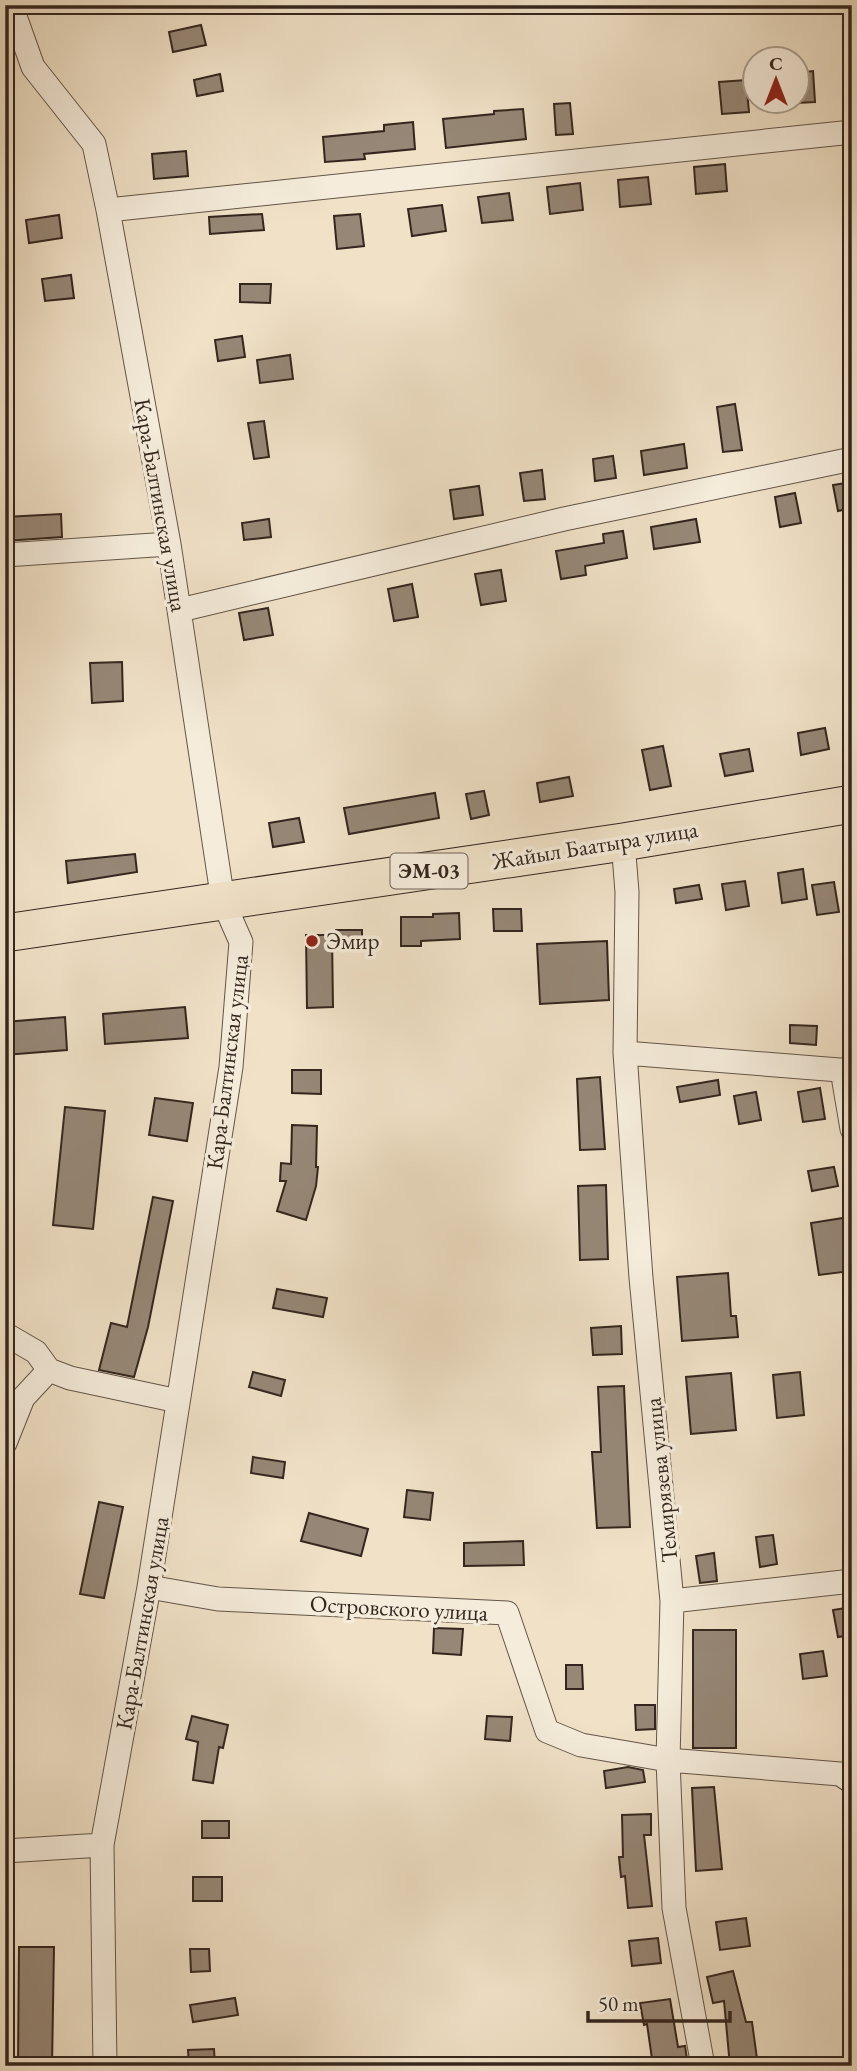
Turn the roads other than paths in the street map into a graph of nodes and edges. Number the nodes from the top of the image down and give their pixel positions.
1 (11, 5) edge
2 (852, 132) edge
3 (108, 210) junction
4 (852, 460) edge
5 (169, 544) junction
6 (5, 555) edge
7 (180, 610) junction
8 (852, 804) edge
9 (624, 842) junction
10 (223, 901) junction
11 (5, 933) edge
12 (625, 1054) junction
13 (847, 1071) edge
14 (852, 1129) edge
15 (5, 1334) edge
16 (49, 1370) junction
17 (178, 1401) junction
18 (5, 1443) edge
19 (852, 1581) edge
20 (149, 1587) junction
21 (672, 1601) junction
22 (668, 1760) junction
23 (852, 1782) edge
24 (102, 1845) junction
25 (5, 1850) edge
26 (105, 2066) edge
27 (703, 2066) edge

1 - 3 street, Кара-Балтинская улица
2 - 3 street
3 - 5 street, Кара-Балтинская улица
4 - 7 street
5 - 6 street
5 - 7 street, Кара-Балтинская улица
7 - 10 street, Кара-Балтинская улица
8 - 9 highway, Жайыл Баатыра улица / ЭМ-03
9 - 10 highway, Жайыл Баатыра улица / ЭМ-03
9 - 12 street, Темирязева улица
10 - 11 highway, Жайыл Баатыра улица / ЭМ-03
10 - 17 street, Кара-Балтинская улица
12 - 13 street
12 - 21 street, Темирязева улица
13 - 14 street
15 - 16 street
16 - 17 street
16 - 18 street
17 - 20 street, Кара-Балтинская улица
19 - 21 street
20 - 22 street, Островского улица
20 - 24 street, Кара-Балтинская улица
21 - 22 street, Темирязева улица
22 - 23 street, Островского улица
22 - 27 street, Темирязева улица
24 - 25 street
24 - 26 street, Кара-Балтинская улица

